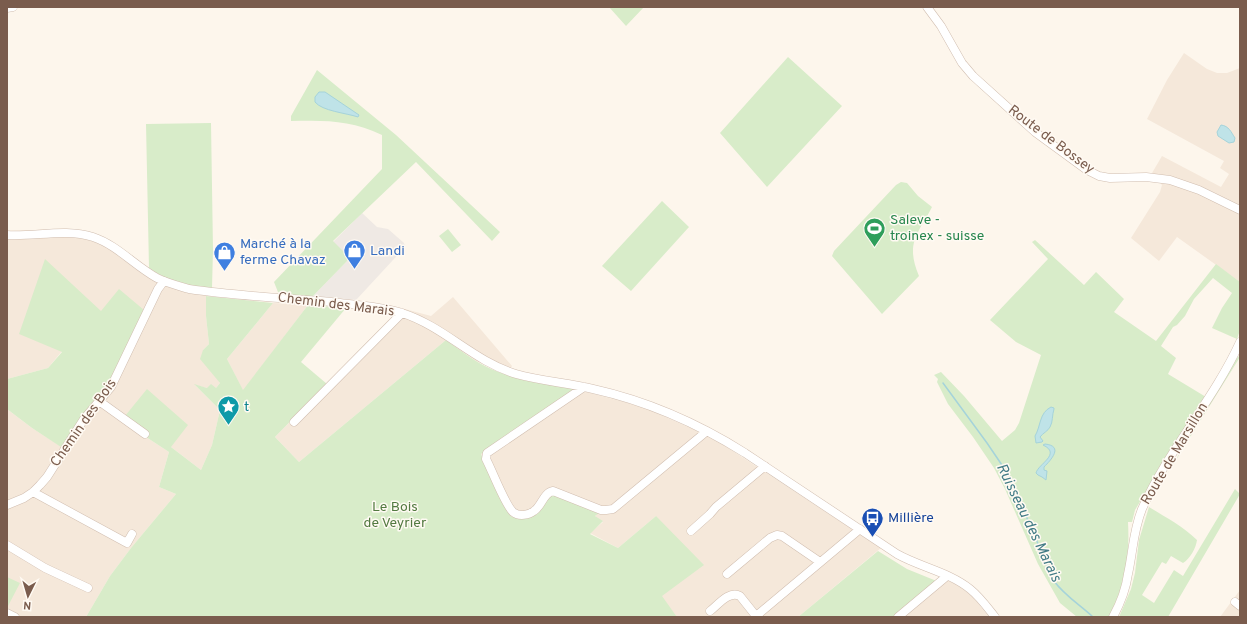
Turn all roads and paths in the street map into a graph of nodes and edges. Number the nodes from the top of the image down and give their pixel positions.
1 (14, 7) edge
2 (927, 7) edge
3 (7, 8) edge
4 (1238, 209) edge
5 (7, 235) edge
6 (164, 281) junction
7 (402, 313) junction
8 (1240, 342) edge
9 (584, 387) junction
10 (99, 401) junction
11 (294, 422) dead end
12 (707, 431) junction
13 (145, 434) dead end
14 (764, 466) junction
15 (33, 492) junction
16 (7, 505) edge
17 (860, 529) junction
18 (691, 531) dead end
19 (132, 534) dead end
20 (7, 545) edge
21 (820, 562) junction
22 (727, 574) dead end
23 (947, 576) junction
24 (88, 588) dead end
25 (710, 611) dead end
26 (7, 613) edge
27 (15, 617) edge
28 (755, 617) edge
29 (898, 617) edge
30 (995, 617) edge
31 (1113, 617) edge

1 - 3 street
2 - 4 street, Route de Bossey
5 - 6 street, Chemin des Marais
6 - 7 street, Chemin des Marais
6 - 10 street, Chemin des Bois
7 - 9 street, Chemin des Marais
7 - 11 street
8 - 31 street, Route de Marsillon
9 - 12 street, Chemin des Marais
9 - 12 street
10 - 13 street
10 - 15 street, Chemin des Bois
12 - 14 street, Chemin des Marais
14 - 17 street, Chemin des Marais
14 - 18 street
15 - 16 street, Chemin des Bois
15 - 19 street
17 - 21 street
17 - 23 street, Chemin des Marais
20 - 24 street
21 - 22 street
21 - 28 street
23 - 29 street
23 - 30 street, Chemin des Marais
25 - 28 street
26 - 27 street

